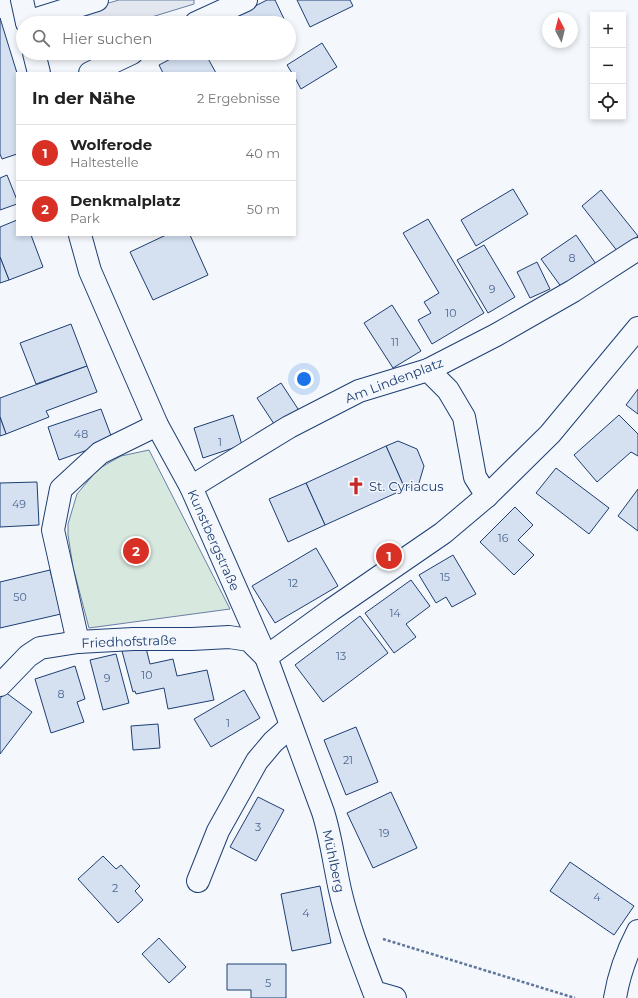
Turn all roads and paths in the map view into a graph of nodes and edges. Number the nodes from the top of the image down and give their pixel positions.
1 (22, 0) edge
2 (97, 0) edge
3 (246, 0) edge
4 (26, 16) edge
5 (46, 16) edge
6 (211, 16) edge
7 (36, 60) edge
8 (117, 60) edge
9 (39, 72) edge
10 (92, 72) edge
11 (80, 236) edge
12 (638, 250) edge
13 (638, 328) edge
14 (428, 370) junction
15 (157, 425) junction
16 (191, 487) junction
17 (487, 496) junction
18 (78, 642) junction
19 (266, 657) junction
20 (0, 685) edge
21 (291, 726) junction
22 (198, 881) dead end
23 (350, 929) junction
24 (638, 930) edge
25 (373, 995) edge
26 (395, 998) edge
27 (575, 998) edge
28 (615, 998) edge

1 - 4 street
2 - 5 street
3 - 6 street
7 - 9 street
8 - 10 street
11 - 15 street, Kunstbergstraße
12 - 14 street, Am Lindenplatz
13 - 17 street
14 - 16 street, Am Lindenplatz
14 - 17 street
15 - 16 street, Kunstbergstraße
15 - 18 street
16 - 19 street, Kunstbergstraße
17 - 19 street
18 - 19 street, Friedhofstraße
18 - 20 street, Friedhofstraße
19 - 21 street, Mühlberg
21 - 22 street
21 - 23 street, Mühlberg
23 - 25 street, Mühlberg
23 - 27 path
24 - 28 street
25 - 26 street

